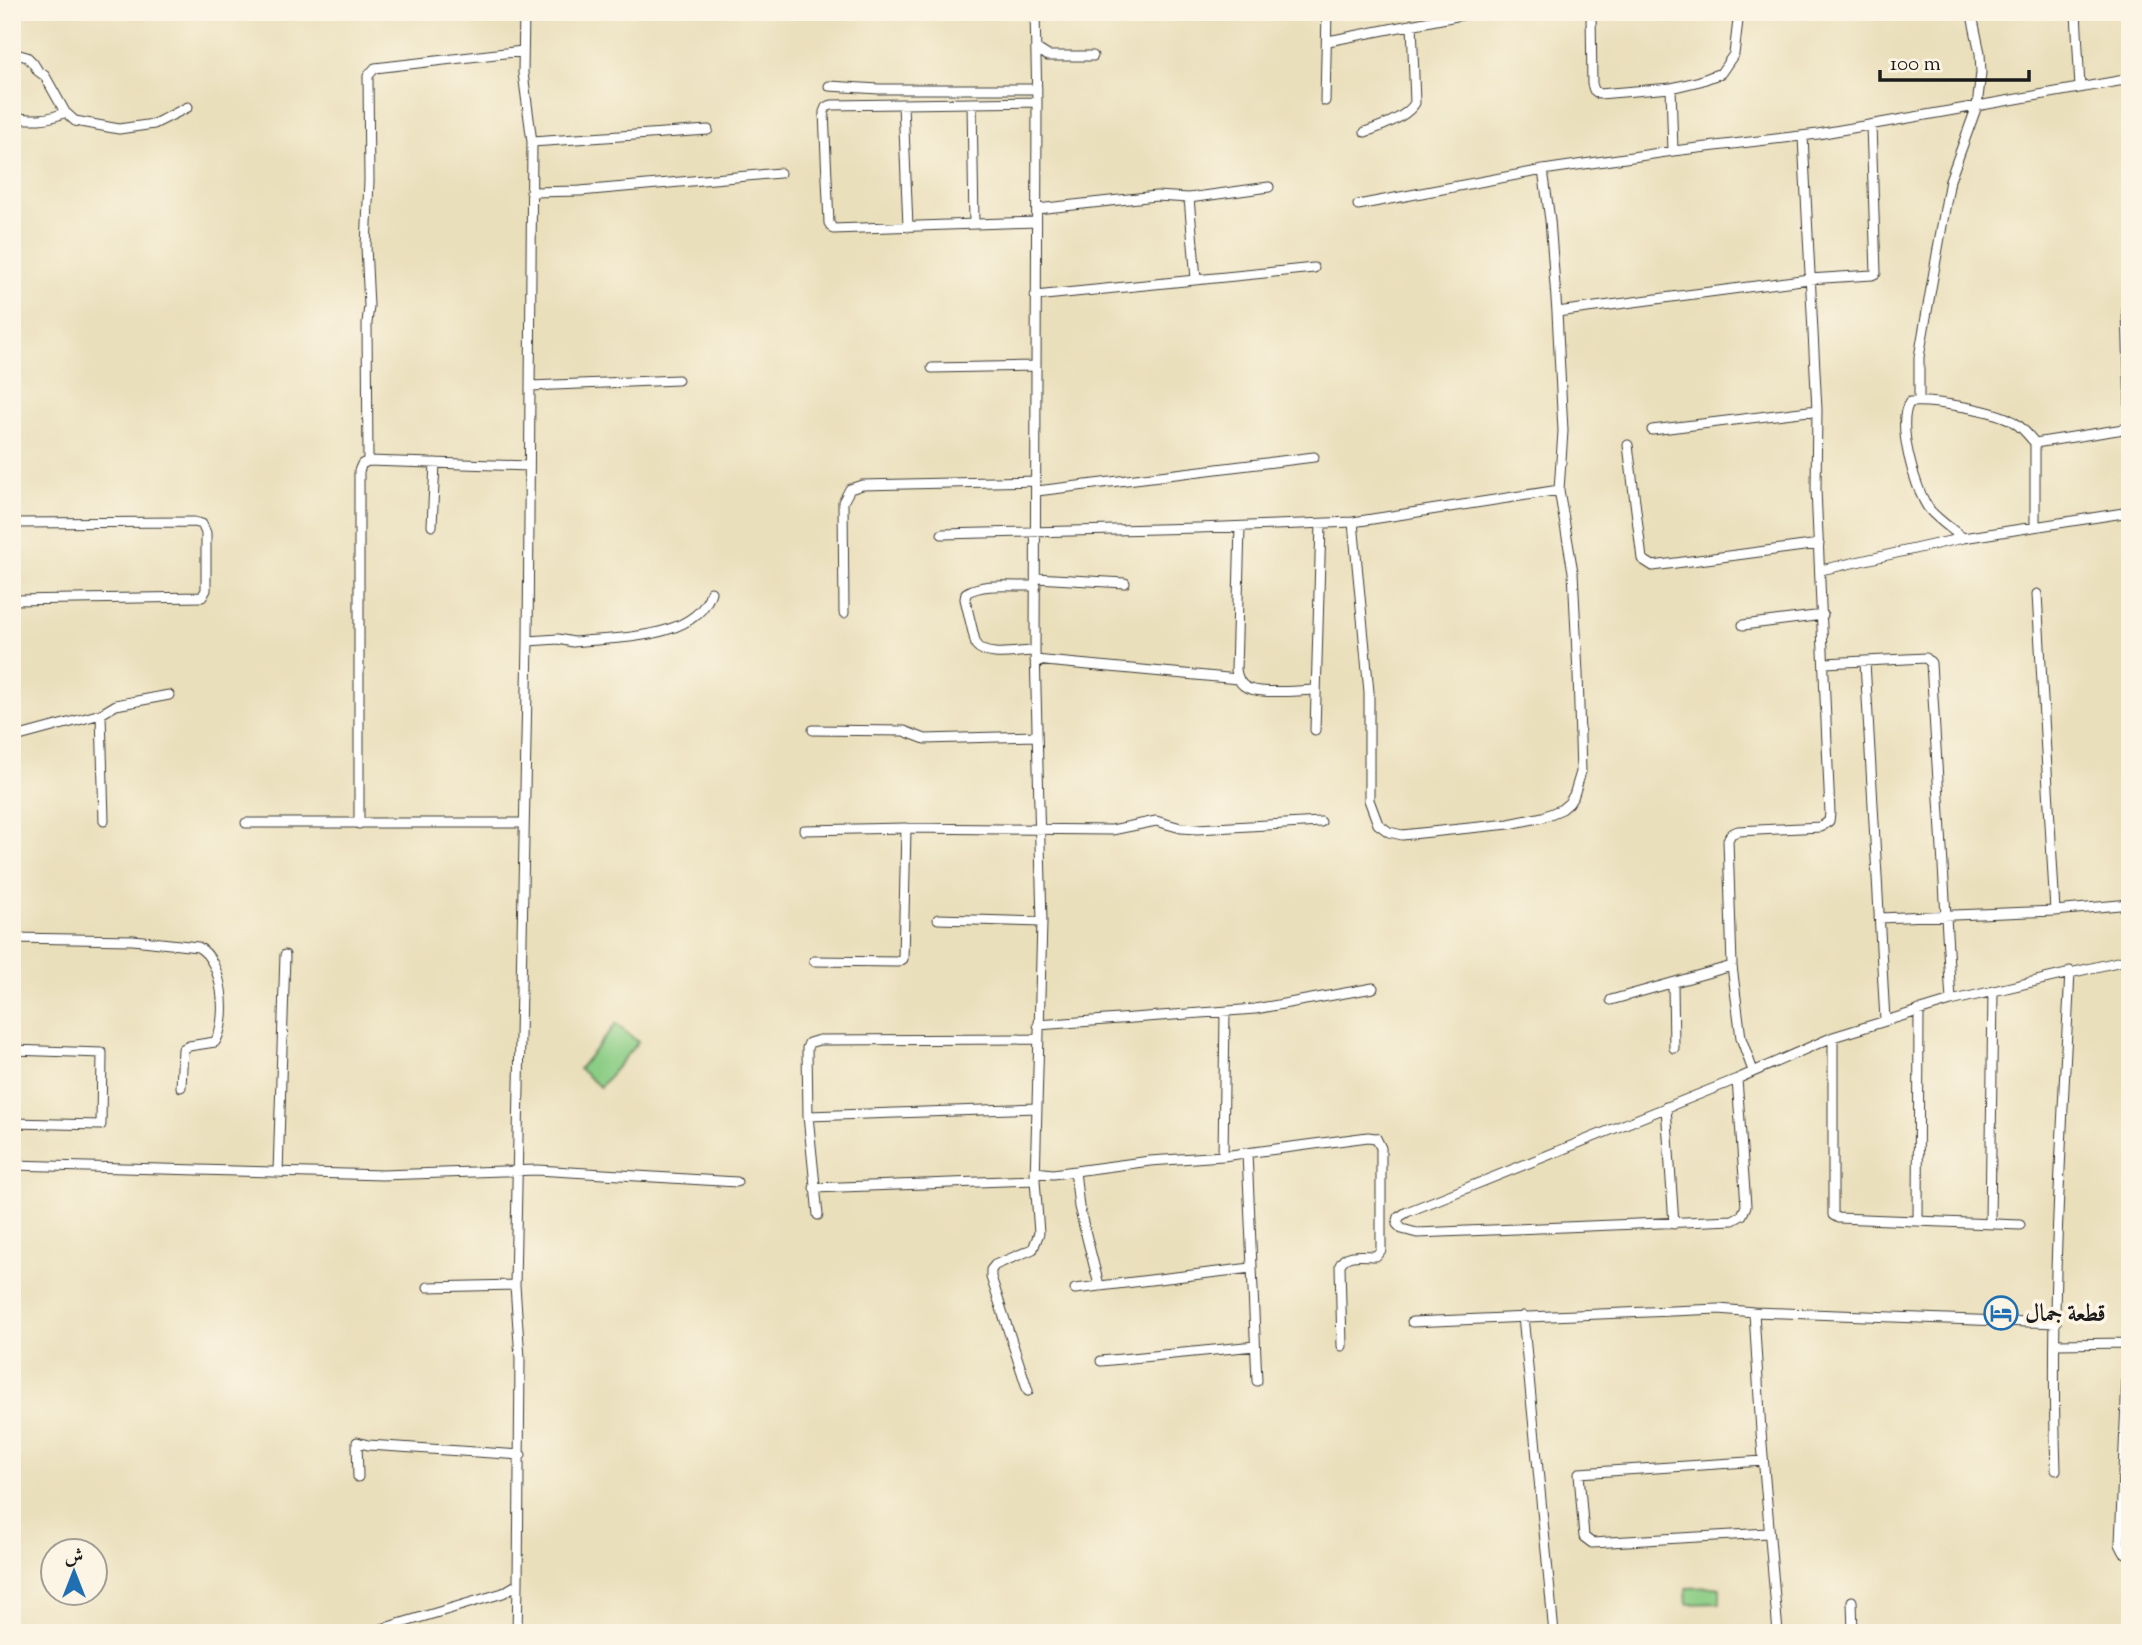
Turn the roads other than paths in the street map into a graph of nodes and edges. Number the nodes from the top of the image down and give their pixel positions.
1 (524, 12) edge
2 (1035, 12) edge
3 (1327, 12) edge
4 (1477, 12) edge
5 (1591, 12) edge
6 (1739, 12) edge
7 (1976, 12) edge
8 (2076, 12) edge
9 (1412, 24) junction
10 (1328, 41) junction
11 (1037, 49) junction
12 (523, 51) junction
13 (12, 53) edge
14 (1093, 56) dead end
15 (2130, 79) edge
16 (829, 86) dead end
17 (1671, 88) junction
18 (2080, 88) junction
19 (1037, 89) junction
20 (1325, 101) dead end
21 (1037, 102) junction
22 (972, 103) junction
23 (903, 104) junction
24 (1977, 106) junction
25 (188, 107) dead end
26 (65, 112) junction
27 (12, 117) edge
28 (1871, 125) junction
29 (708, 131) dead end
30 (1365, 132) dead end
31 (1803, 136) junction
32 (532, 142) junction
33 (1673, 151) junction
34 (1543, 170) junction
35 (780, 173) dead end
36 (1269, 187) dead end
37 (531, 192) junction
38 (1189, 198) junction
39 (1358, 205) dead end
40 (1037, 209) junction
41 (1036, 222) junction
42 (974, 225) junction
43 (908, 227) junction
44 (1314, 268) dead end
45 (1196, 279) junction
46 (1809, 279) junction
47 (1035, 296) junction
48 (2130, 304) edge
49 (1558, 312) junction
50 (1035, 366) junction
51 (932, 368) dead end
52 (678, 380) dead end
53 (530, 386) junction
54 (1919, 401) junction
55 (1817, 410) junction
56 (2130, 410) edge
57 (2130, 428) edge
58 (1652, 430) dead end
59 (2035, 443) junction
60 (1628, 445) dead end
61 (1314, 457) dead end
62 (368, 461) junction
63 (435, 463) junction
64 (529, 466) junction
65 (1037, 486) junction
66 (1559, 490) junction
67 (2130, 512) edge
68 (1353, 522) junction
69 (12, 523) edge
70 (1321, 524) junction
71 (432, 526) dead end
72 (2035, 526) junction
73 (1240, 527) junction
74 (1037, 532) junction
75 (942, 534) dead end
76 (1963, 538) junction
77 (1819, 544) junction
78 (1821, 570) junction
79 (1036, 582) junction
80 (1125, 583) dead end
81 (711, 592) dead end
82 (2037, 594) dead end
83 (12, 600) edge
84 (844, 613) dead end
85 (1823, 615) junction
86 (1743, 625) dead end
87 (528, 640) junction
88 (1035, 655) junction
89 (1865, 662) junction
90 (1825, 663) junction
91 (1238, 679) junction
92 (1316, 690) junction
93 (169, 695) dead end
94 (101, 714) junction
95 (813, 730) dead end
96 (1315, 730) dead end
97 (1037, 736) junction
98 (12, 738) edge
99 (104, 821) dead end
100 (1321, 821) dead end
101 (246, 823) dead end
102 (524, 823) junction
103 (359, 824) junction
104 (906, 828) junction
105 (804, 830) dead end
106 (1039, 830) junction
107 (2130, 904) edge
108 (2055, 911) junction
109 (1944, 917) junction
110 (1879, 918) junction
111 (938, 919) dead end
112 (1042, 922) junction
113 (12, 938) edge
114 (285, 955) dead end
115 (2130, 959) edge
116 (814, 961) dead end
117 (1732, 966) junction
118 (2070, 971) junction
119 (1674, 982) junction
120 (1373, 988) dead end
121 (1993, 991) junction
122 (1611, 1000) dead end
123 (1951, 1001) junction
124 (1919, 1010) junction
125 (1225, 1012) junction
126 (1885, 1020) junction
127 (1038, 1025) junction
128 (1833, 1037) junction
129 (1037, 1039) junction
130 (1674, 1048) dead end
131 (12, 1050) edge
132 (1753, 1071) junction
133 (1737, 1079) junction
134 (181, 1087) dead end
135 (1666, 1107) junction
136 (1037, 1108) junction
137 (808, 1116) junction
138 (12, 1123) edge
139 (1247, 1153) junction
140 (1223, 1156) junction
141 (12, 1165) edge
142 (1075, 1171) junction
143 (278, 1173) junction
144 (520, 1173) junction
145 (1035, 1176) junction
146 (737, 1182) dead end
147 (814, 1188) junction
148 (818, 1215) dead end
149 (1918, 1220) junction
150 (1990, 1223) junction
151 (1674, 1224) junction
152 (2020, 1225) dead end
153 (1251, 1268) junction
154 (1098, 1281) dead end
155 (515, 1284) junction
156 (428, 1287) dead end
157 (1075, 1289) dead end
158 (2130, 1305) edge
159 (1754, 1312) junction
160 (1523, 1316) junction
161 (1412, 1322) dead end
162 (2056, 1323) junction
163 (2129, 1343) edge
164 (2056, 1344) junction
165 (1255, 1346) junction
166 (1342, 1346) dead end
167 (1101, 1361) dead end
168 (1257, 1381) dead end
169 (1028, 1391) dead end
170 (521, 1455) junction
171 (1763, 1461) junction
172 (2056, 1469) dead end
173 (358, 1477) dead end
174 (1768, 1533) junction
175 (2130, 1555) edge
176 (518, 1584) junction
177 (1852, 1601) dead end
178 (369, 1633) edge
179 (517, 1633) edge
180 (1554, 1633) edge
181 (1778, 1633) edge
182 (1853, 1633) edge

1 - 12 street
2 - 11 street
3 - 10 street
4 - 9 street
5 - 17 street
6 - 17 street
7 - 24 street
8 - 18 street
9 - 10 street
9 - 30 street
10 - 20 street
11 - 14 street
11 - 19 street
12 - 32 street
12 - 62 street
13 - 26 street
15 - 18 street
16 - 19 street
17 - 33 street
18 - 24 street
19 - 21 street
21 - 22 street
21 - 40 street
22 - 23 street
22 - 42 street
23 - 43 street
23 - 43 street
24 - 28 street
24 - 54 street
25 - 26 street
26 - 27 street
28 - 31 street
28 - 46 street
29 - 32 street
31 - 33 street
31 - 46 street
32 - 37 street
33 - 34 street
34 - 39 street
34 - 49 street
35 - 37 street
36 - 38 street
37 - 53 street
38 - 40 street
38 - 45 street
40 - 41 street
41 - 42 street
41 - 47 street
42 - 43 street
44 - 45 street
45 - 47 street
46 - 49 street
46 - 55 street
47 - 50 street
48 - 56 street
49 - 66 street
50 - 51 street
50 - 65 street
52 - 53 street
53 - 64 street
54 - 59 street
54 - 76 street
55 - 58 street
55 - 77 street
57 - 59 street
59 - 72 street
60 - 77 street
61 - 65 street
62 - 63 street
62 - 103 street
63 - 64 street
63 - 71 street
64 - 87 street
65 - 74 street
65 - 84 street
66 - 68 street
66 - 68 street
67 - 72 street
68 - 70 street
69 - 83 street
70 - 73 street
70 - 92 street
72 - 76 street
73 - 74 street
73 - 91 street
74 - 75 street
74 - 79 street
76 - 78 street
77 - 78 street
78 - 85 street
79 - 80 street
79 - 88 street
79 - 88 street
81 - 87 street
82 - 108 street
85 - 86 street
85 - 90 street
87 - 102 street
88 - 91 street
88 - 97 street
89 - 90 street
89 - 109 street
89 - 110 street
90 - 117 street
91 - 92 street
92 - 96 street
93 - 94 street
94 - 98 street
94 - 99 street
95 - 97 street
97 - 106 street
100 - 106 street
101 - 103 street
102 - 103 street
102 - 144 street
104 - 105 street
104 - 106 street
104 - 116 street
106 - 112 street
107 - 108 street
108 - 109 street
109 - 110 street
109 - 123 street
110 - 126 street
111 - 112 street
112 - 127 street
113 - 134 street
114 - 143 street
115 - 118 street
117 - 119 street
117 - 132 street
118 - 121 street
118 - 162 street
119 - 122 street
119 - 130 street
120 - 125 street
121 - 123 street
121 - 150 street
123 - 124 street
124 - 126 street
124 - 149 street
125 - 127 street
125 - 140 street
126 - 128 street
127 - 129 street
128 - 132 street
128 - 149 street
129 - 136 street
129 - 137 street
131 - 138 street
132 - 133 street
133 - 135 street
133 - 151 street
135 - 151 street
135 - 151 street
136 - 137 street
136 - 145 street
137 - 147 street
139 - 140 street
139 - 153 street
139 - 166 street
140 - 142 street
141 - 143 street
142 - 145 street
142 - 154 street
143 - 144 street
144 - 146 street
144 - 155 street
145 - 147 street
145 - 169 street
147 - 148 street
149 - 150 street
150 - 152 street
153 - 157 street
153 - 165 street
155 - 156 street
155 - 170 street
158 - 163 street
159 - 160 street
159 - 162 street
159 - 171 street
160 - 161 street
160 - 180 street
162 - 164 street
163 - 164 street
163 - 175 street
164 - 172 street
165 - 167 street
165 - 168 street
170 - 173 street
170 - 176 street
171 - 174 street
171 - 174 street
174 - 181 street
176 - 178 street
176 - 179 street
177 - 182 street

